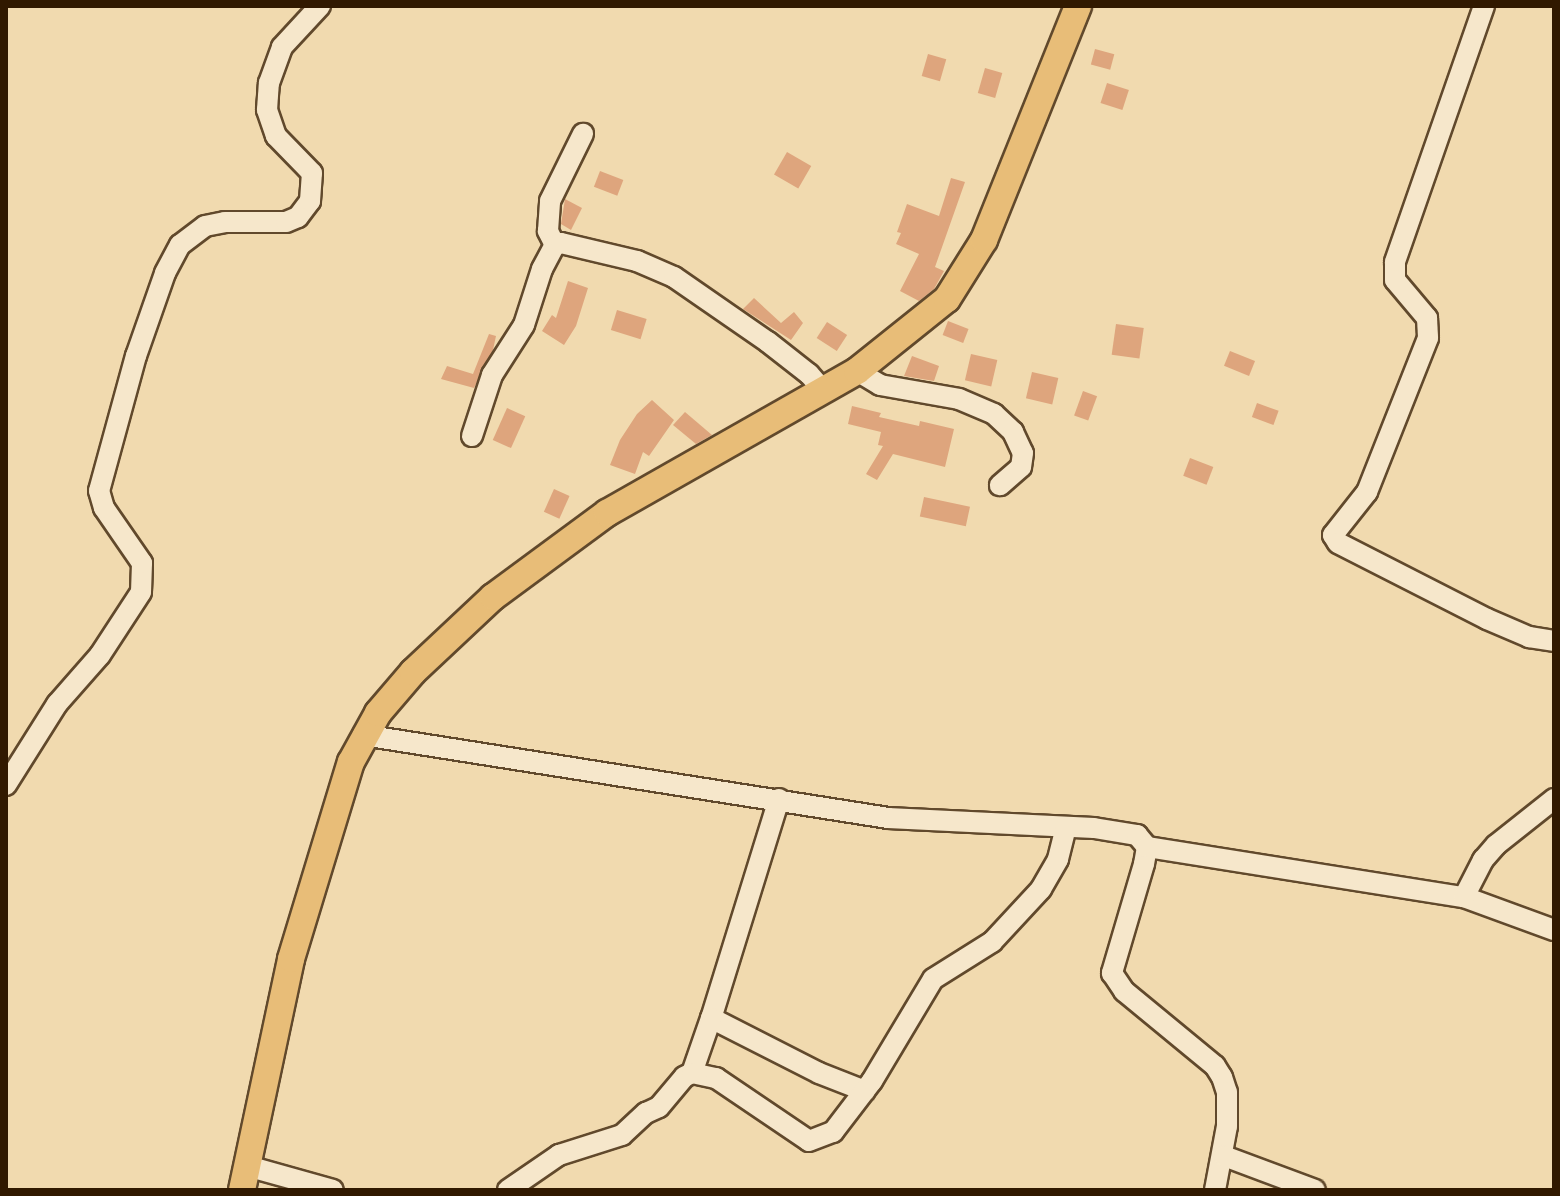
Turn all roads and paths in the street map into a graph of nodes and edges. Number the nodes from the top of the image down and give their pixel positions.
1 (320, 6) edge
2 (1078, 6) edge
3 (1484, 6) edge
4 (583, 134) dead end
5 (555, 245) junction
6 (857, 371) junction
7 (823, 390) junction
8 (472, 436) dead end
9 (1000, 485) dead end
10 (1554, 641) edge
11 (363, 735) junction
12 (6, 785) edge
13 (779, 799) junction
14 (1554, 799) edge
15 (1066, 827) junction
16 (1147, 847) junction
17 (1464, 897) junction
18 (1554, 930) edge
19 (711, 1018) junction
20 (692, 1073) junction
21 (865, 1091) junction
22 (1224, 1156) junction
23 (245, 1178) edge
24 (333, 1190) edge
25 (508, 1190) edge
26 (1215, 1190) edge
27 (1315, 1190) edge

1 - 12 street
2 - 6 main road
3 - 10 street
4 - 5 street
5 - 7 street
5 - 8 street
6 - 7 main road
6 - 9 street
7 - 11 main road
11 - 13 street
11 - 23 main road
13 - 15 street
13 - 19 street
14 - 17 street
15 - 16 street
15 - 21 street
16 - 17 street
16 - 22 street
17 - 18 street
19 - 20 street
19 - 21 street
20 - 21 street
20 - 25 street
22 - 26 street
22 - 27 street
23 - 24 street

